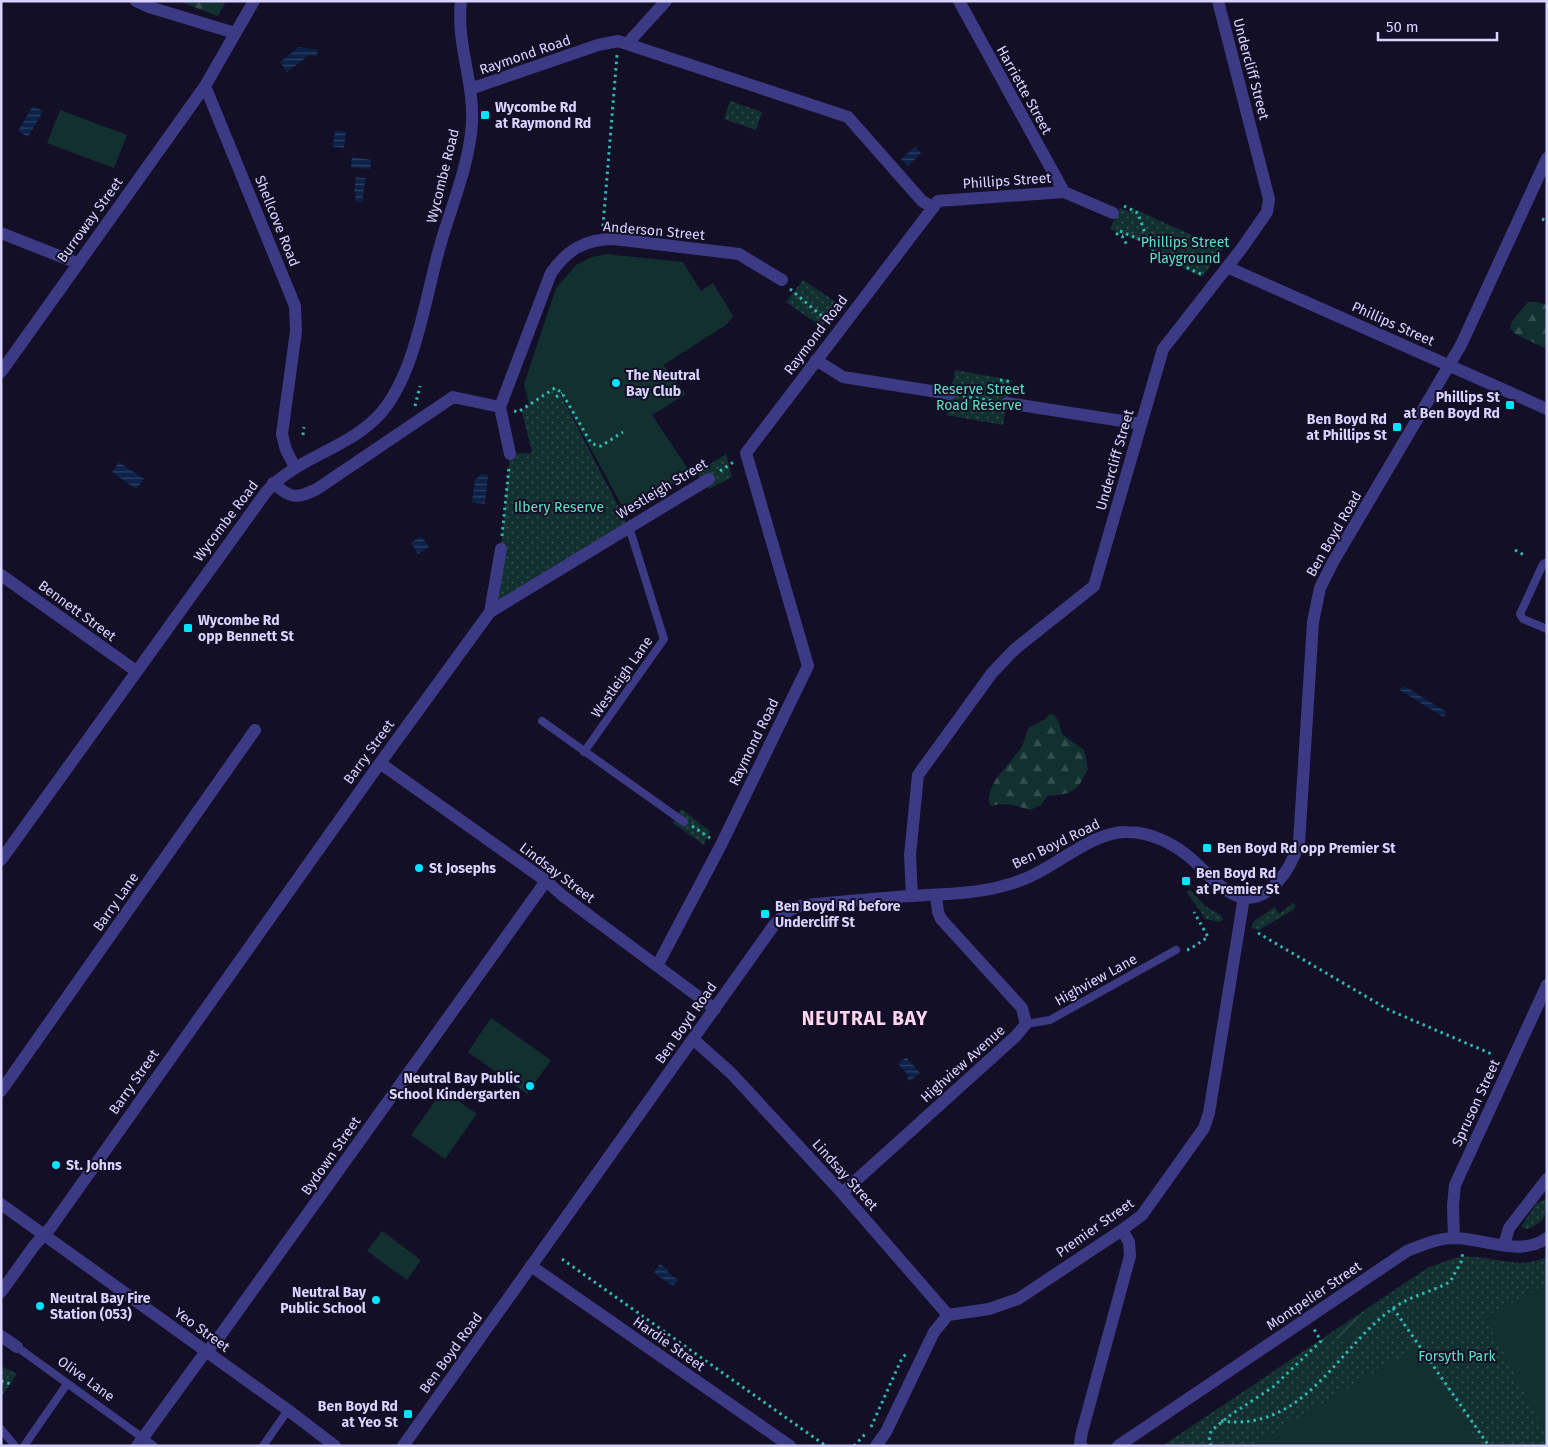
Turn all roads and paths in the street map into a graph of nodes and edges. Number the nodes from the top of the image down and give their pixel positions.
1 (136, 1) edge
2 (254, 1) edge
3 (462, 1) edge
4 (666, 1) edge
5 (958, 1) edge
6 (1218, 1) edge
7 (235, 33) junction
8 (627, 44) junction
9 (617, 55) dead end
10 (205, 86) junction
11 (470, 89) junction
12 (1547, 158) edge
13 (1064, 192) junction
14 (1124, 206) dead end
15 (932, 207) junction
16 (1113, 213) dead end
17 (1542, 219) dead end
18 (1547, 221) edge
19 (603, 229) dead end
20 (1, 233) edge
21 (1148, 242) junction
22 (1127, 245) dead end
23 (77, 263) junction
24 (1227, 267) junction
25 (1205, 276) dead end
26 (782, 280) dead end
27 (795, 294) dead end
28 (839, 330) junction
29 (816, 360) junction
30 (1450, 366) junction
31 (1, 372) edge
32 (1000, 380) dead end
33 (1013, 382) dead end
34 (420, 386) dead end
35 (562, 393) junction
36 (950, 394) joint
37 (556, 397) dead end
38 (1007, 403) joint
39 (415, 406) dead end
40 (500, 407) junction
41 (1547, 409) edge
42 (1142, 424) junction
43 (304, 427) dead end
44 (623, 432) dead end
45 (303, 435) dead end
46 (746, 453) junction
47 (510, 454) joint
48 (295, 467) junction
49 (709, 479) joint
50 (273, 483) junction
51 (629, 527) junction
52 (501, 549) joint
53 (1515, 550) dead end
54 (1524, 555) dead end
55 (1547, 562) edge
56 (1, 575) edge
57 (490, 612) junction
58 (1547, 629) edge
59 (136, 671) junction
60 (542, 721) dead end
61 (255, 730) dead end
62 (584, 752) junction
63 (380, 763) junction
64 (684, 822) joint
65 (721, 845) junction
66 (1, 860) edge
67 (546, 881) junction
68 (936, 894) junction
69 (912, 896) junction
70 (1244, 898) junction
71 (1194, 912) dead end
72 (1258, 933) dead end
73 (1176, 950) joint
74 (657, 966) junction
75 (1547, 985) edge
76 (715, 1009) junction
77 (1026, 1024) junction
78 (694, 1039) junction
79 (1494, 1055) dead end
80 (1, 1091) edge
81 (1547, 1179) edge
82 (842, 1193) junction
83 (1, 1204) edge
84 (1122, 1230) junction
85 (43, 1235) junction
86 (1459, 1238) junction
87 (1547, 1238) edge
88 (1504, 1245) junction
89 (562, 1259) dead end
90 (531, 1266) junction
91 (1, 1292) edge
92 (1393, 1308) junction
93 (948, 1315) junction
94 (1307, 1318) junction
95 (1, 1336) edge
96 (16, 1347) joint
97 (910, 1350) dead end
98 (207, 1352) junction
99 (1, 1381) edge
100 (11, 1384) dead end
101 (68, 1384) junction
102 (288, 1410) junction
103 (1221, 1422) junction
104 (1, 1429) edge
105 (140, 1442) edge
106 (15, 1446) edge
107 (24, 1446) edge
108 (154, 1446) edge
109 (263, 1446) edge
110 (335, 1446) edge
111 (403, 1446) edge
112 (790, 1446) edge
113 (826, 1446) edge
114 (854, 1446) edge
115 (876, 1446) edge
116 (1082, 1446) edge
117 (1118, 1446) edge
118 (1211, 1446) edge
119 (1489, 1446) edge

1 - 7 street
2 - 7 street
3 - 11 street, Wycombe Road
4 - 8 street
5 - 13 street, Harriette Street
6 - 24 street, Undercliff Street
7 - 10 street
8 - 11 street, Raymond Road
8 - 15 street, Raymond Road
9 - 19 path
10 - 23 street, Burroway Street
10 - 48 street, Shellcove Road
11 - 48 street, Wycombe Road
12 - 30 street, Ben Boyd Road
13 - 15 street, Phillips Street
13 - 16 street, Phillips Street
14 - 21 path
15 - 28 street, Raymond Road
17 - 18 path
20 - 23 street
21 - 22 path
21 - 25 path
23 - 31 street, Burroway Street
24 - 30 street, Phillips Street
24 - 42 street, Undercliff Street
26 - 40 street, Anderson Street
27 - 28 path
28 - 29 street, Raymond Road
29 - 36 street
29 - 46 street, Raymond Road
30 - 41 street, Phillips Street
30 - 70 street, Ben Boyd Road
32 - 33 path
34 - 39 path
35 - 37 path
35 - 40 path
35 - 44 path
36 - 38 path
38 - 42 street
40 - 47 street
40 - 50 street
42 - 69 street, Undercliff Street
43 - 45 path
46 - 49 path, Westleigh Street
46 - 65 street, Raymond Road
47 - 52 path
48 - 50 street, Wycombe Road
49 - 51 street, Westleigh Street
50 - 59 street, Wycombe Road
51 - 57 street, Westleigh Street
51 - 62 lane, Westleigh Lane
52 - 57 street, Barry Street
53 - 54 path
55 - 58 lane
56 - 59 street, Bennett Street
57 - 63 street, Barry Street
59 - 66 street, Wycombe Road
60 - 62 lane
61 - 80 street, Barry Lane
62 - 64 lane
63 - 67 street, Lindsay Street
63 - 85 street, Barry Street
64 - 65 path
65 - 74 street, Raymond Road
67 - 74 street, Lindsay Street
67 - 98 street, Bydown Street
68 - 69 street, Ben Boyd Road
68 - 70 street, Ben Boyd Road
68 - 77 street, Highview Avenue
69 - 76 street, Ben Boyd Road
70 - 84 street, Premier Street
71 - 73 path
72 - 79 path
73 - 77 lane, Highview Lane
74 - 76 street, Lindsay Street
75 - 86 street, Spruson Street
76 - 78 street, Ben Boyd Road
77 - 82 street, Highview Avenue
78 - 82 street, Lindsay Street
78 - 90 street, Ben Boyd Road
81 - 88 street
82 - 93 street, Lindsay Street
83 - 85 street, Yeo Street
84 - 93 street, Premier Street
84 - 116 street
85 - 91 street, Barry Street
85 - 98 street, Yeo Street
86 - 88 street, Montpelier Street
86 - 92 path
86 - 94 street, Montpelier Street
87 - 88 street, Montpelier Street
89 - 113 path
90 - 111 street, Ben Boyd Road
90 - 112 street, Hardie Street
92 - 103 path
92 - 119 path
93 - 115 street
94 - 103 path
94 - 117 street, Montpelier Street
95 - 96 street, Olive Lane
96 - 101 lane, Olive Lane
97 - 114 path
98 - 102 street, Yeo Street
98 - 105 street, Bydown Street
99 - 100 path
101 - 105 lane, Olive Lane
101 - 107 lane
102 - 109 lane
102 - 110 street, Yeo Street
103 - 118 path
104 - 106 lane
105 - 108 lane, Olive Lane

